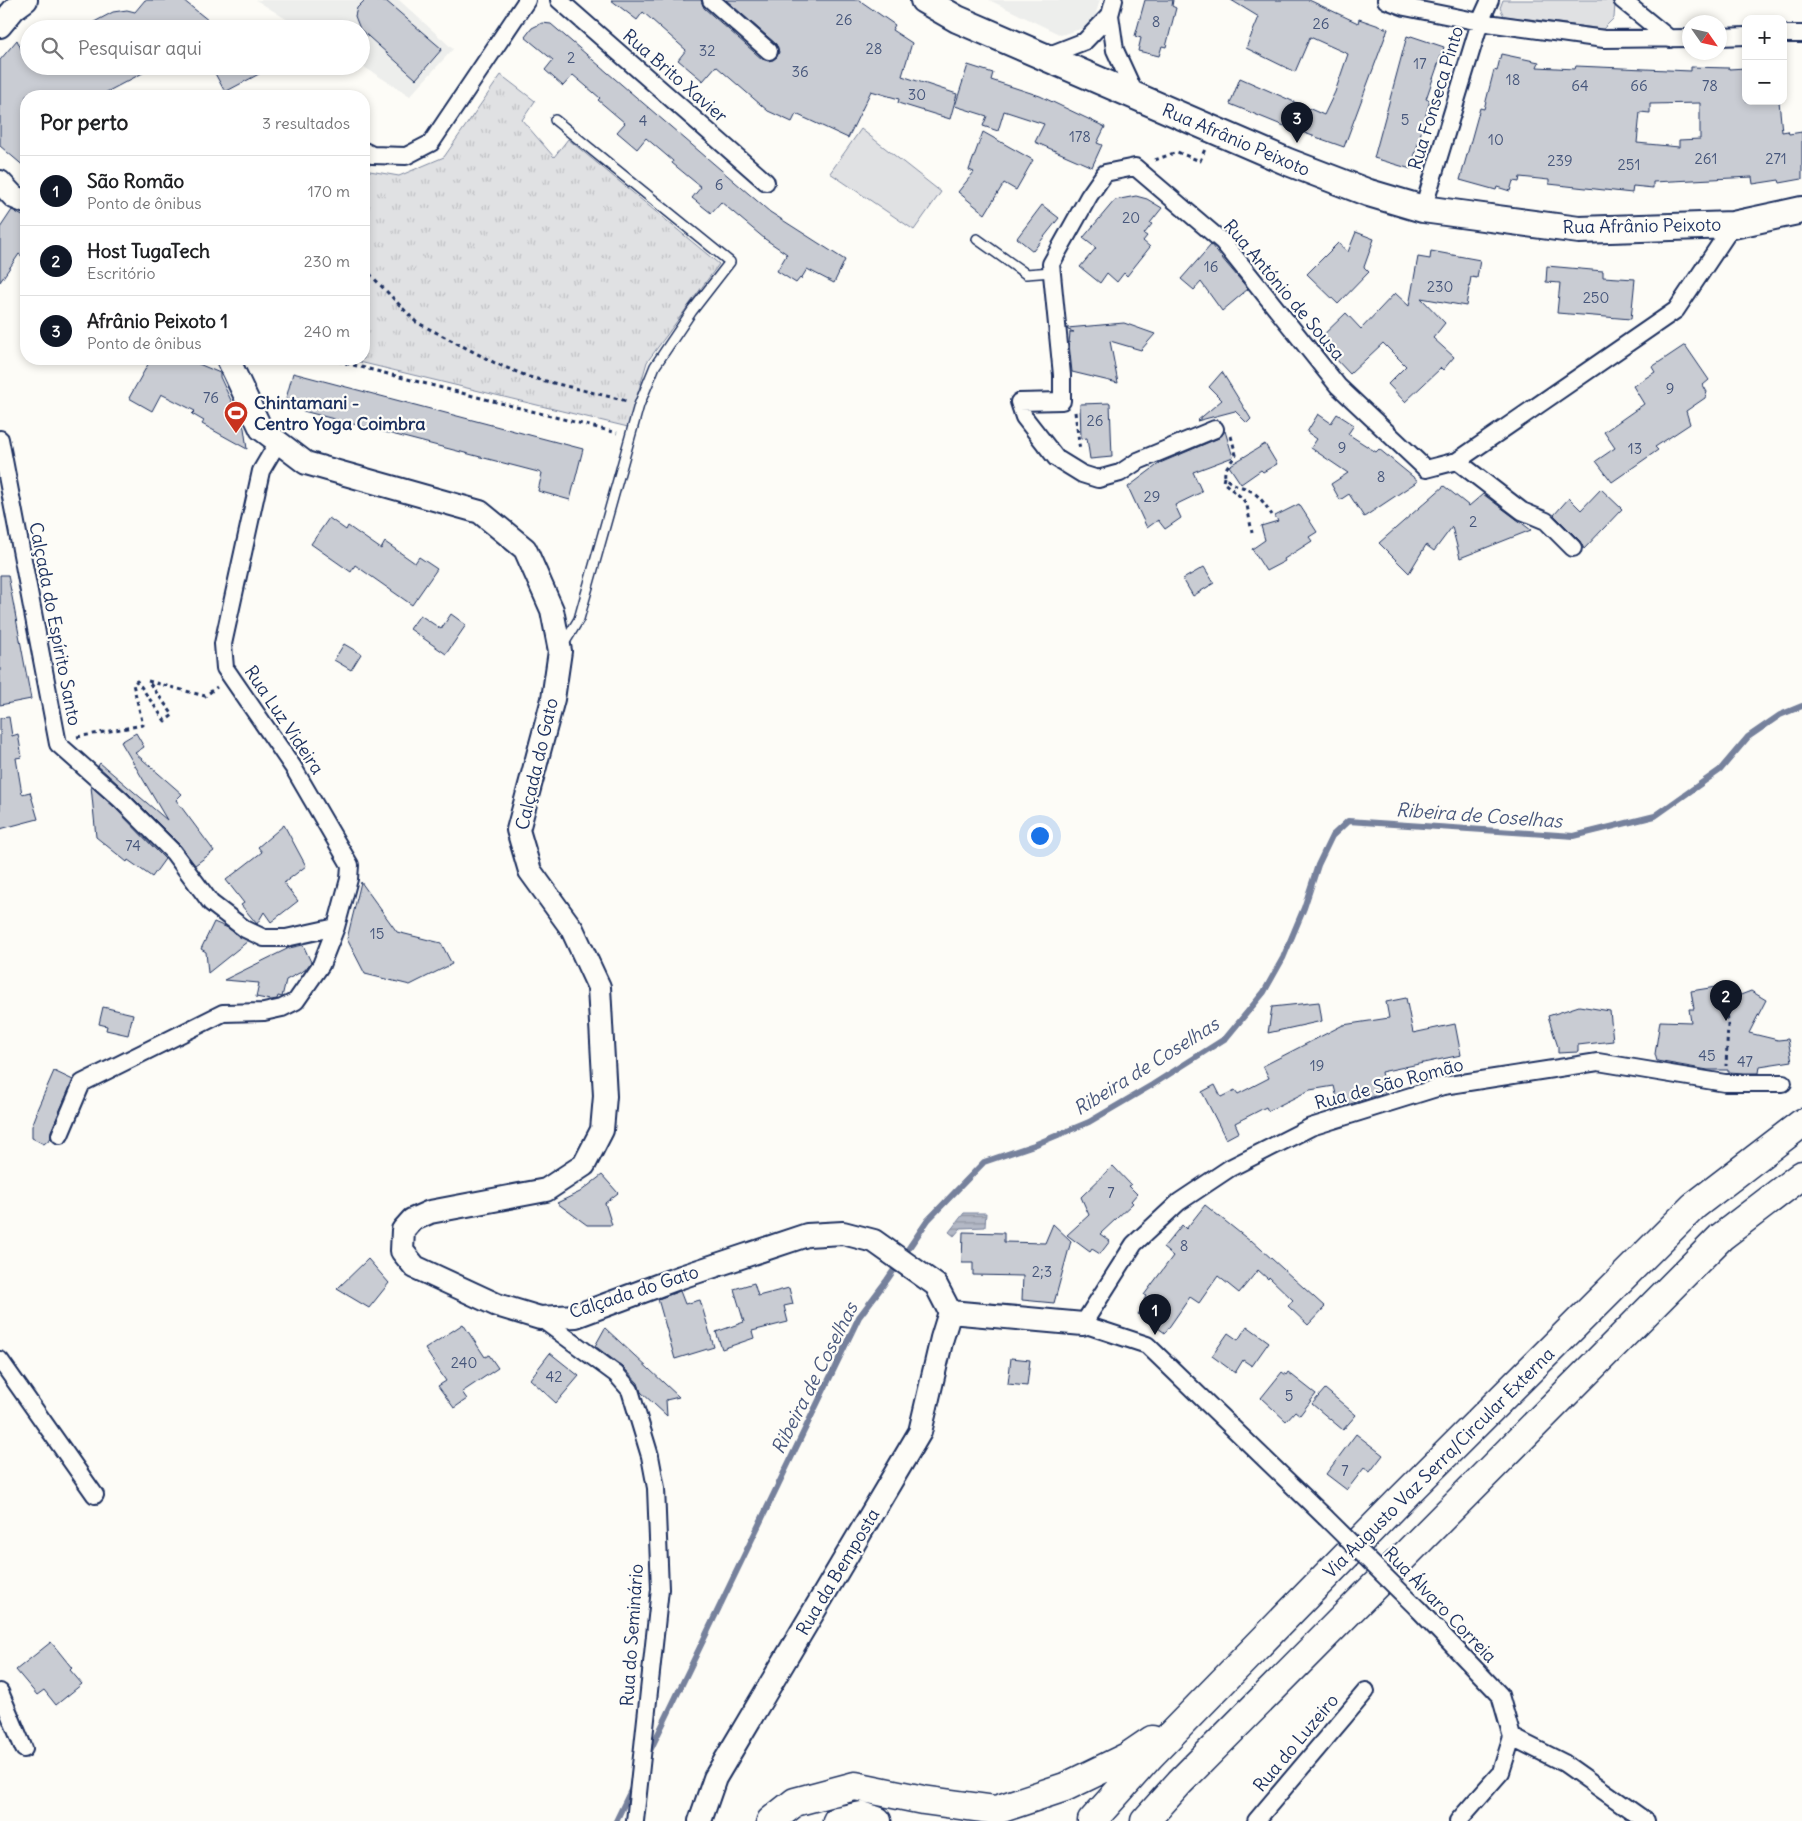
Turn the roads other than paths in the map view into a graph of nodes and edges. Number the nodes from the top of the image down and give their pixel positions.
1 (26, 0) edge
2 (527, 0) edge
3 (559, 0) edge
4 (711, 0) edge
5 (924, 0) edge
6 (1386, 0) edge
7 (1490, 0) edge
8 (1622, 0) edge
9 (1112, 8) edge
10 (1480, 22) junction
11 (0, 26) edge
12 (1787, 34) edge
13 (1802, 34) edge
14 (1742, 36) edge
15 (1727, 37) edge
16 (1682, 38) edge
17 (1670, 39) junction
18 (769, 51) dead end
19 (1044, 57) junction
20 (1137, 98) junction
21 (555, 120) dead end
22 (370, 155) edge
23 (0, 182) edge
24 (766, 182) dead end
25 (20, 200) edge
26 (1423, 208) junction
27 (1802, 210) edge
28 (1733, 224) junction
29 (977, 239) dead end
30 (1052, 272) junction
31 (231, 365) edge
32 (1215, 428) road end
33 (0, 440) edge
34 (278, 442) junction
35 (1457, 461) junction
36 (1573, 548) dead end
37 (560, 651) junction
38 (336, 926) junction
39 (1783, 1084) dead end
40 (1802, 1123) edge
41 (60, 1135) dead end
42 (1802, 1175) edge
43 (950, 1312) junction
44 (540, 1318) junction
45 (1083, 1324) junction
46 (0, 1360) edge
47 (95, 1494) dead end
48 (1366, 1691) dead end
49 (0, 1692) edge
50 (1204, 1703) junction
51 (1512, 1738) junction
52 (24, 1748) dead end
53 (635, 1821) edge
54 (700, 1821) edge
55 (771, 1821) edge
56 (837, 1821) edge
57 (877, 1821) edge
58 (1092, 1821) edge
59 (1145, 1821) edge
60 (1256, 1821) edge
61 (1458, 1821) edge
62 (1646, 1821) edge

1 - 11 street
2 - 22 street
3 - 24 street, Rua Brito Xavier
4 - 18 street
5 - 19 main road, Rua Afrânio Peixoto
6 - 10 street
7 - 10 street, Rua Fonseca Pinto
8 - 17 street
9 - 19 street
9 - 20 street
10 - 17 street
10 - 26 street, Rua Fonseca Pinto
12 - 13 street
14 - 15 street
16 - 17 street
19 - 20 main road, Rua Afrânio Peixoto
20 - 26 main road, Rua Afrânio Peixoto
21 - 37 lane
23 - 25 street
26 - 28 main road, Rua Afrânio Peixoto
27 - 28 main road, Rua Afrânio Peixoto
28 - 35 street, Rua António de Sousa
29 - 30 lane
30 - 32 street, Rua António de Sousa
30 - 35 street, Rua António de Sousa
31 - 34 street, Calçada do Gato
33 - 38 street, Calçada do Espírito Santo
34 - 37 street, Calçada do Gato
34 - 38 street, Rua Luz Videira
35 - 36 street
37 - 44 street, Calçada do Gato
38 - 41 street
39 - 45 street, Rua de São Romão
40 - 50 highway, Via Augusto Vaz Serra/Circular Externa
42 - 59 highway
43 - 44 street, Calçada do Gato
43 - 45 street
43 - 54 street, Rua da Bemposta
44 - 53 street, Rua do Seminário
45 - 51 street, Rua Álvaro Correia, bridge
46 - 47 street
48 - 60 street, Rua do Luzeiro
49 - 52 street
50 - 55 highway
50 - 58 highway, Via Augusto Vaz Serra/Circular Externa
51 - 61 street
51 - 62 street
56 - 57 highway

